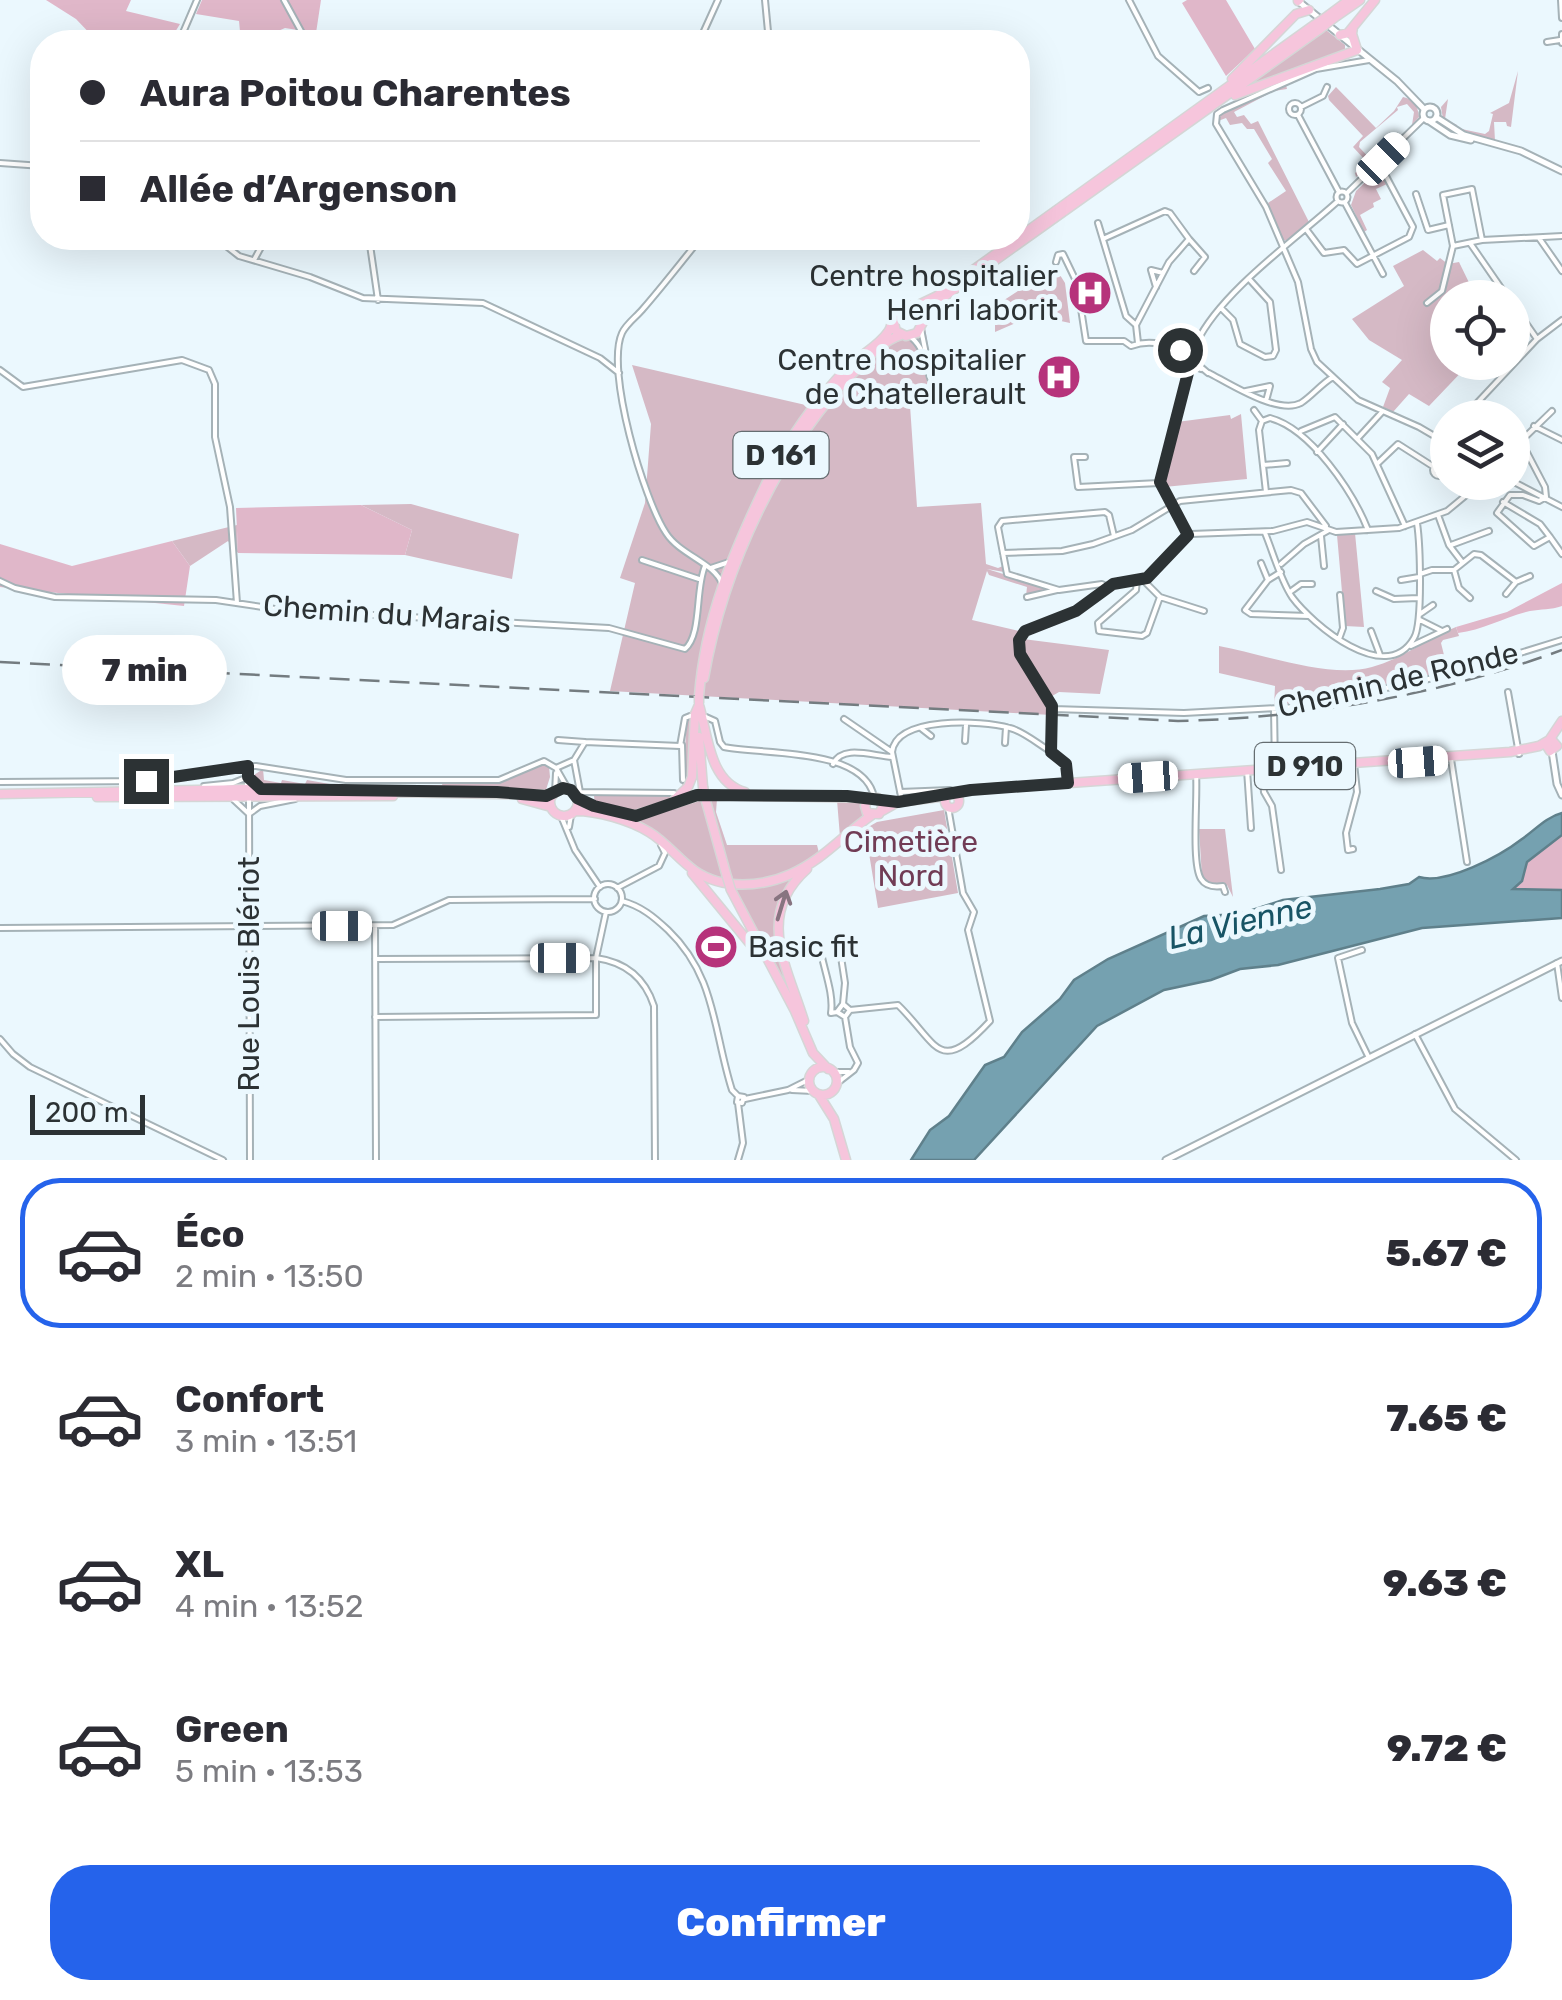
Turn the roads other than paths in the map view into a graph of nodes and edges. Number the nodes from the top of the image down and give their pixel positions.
1 (197, 0) edge
2 (284, 0) edge
3 (718, 0) edge
4 (766, 0) edge
5 (1130, 0) edge
6 (1297, 0) edge
7 (1349, 0) edge
8 (1360, 0) edge
9 (1375, 0) edge
10 (1561, 0) edge
11 (1310, 10) junction
12 (1332, 17) junction
13 (1292, 18) junction
14 (1562, 18) edge
15 (1353, 27) junction
16 (184, 30) edge
17 (300, 30) edge
18 (704, 30) edge
19 (768, 30) edge
20 (1340, 36) junction
21 (1561, 39) edge
22 (1547, 42) dead end
23 (1349, 43) junction
24 (1357, 50) junction
25 (1344, 53) junction
26 (1369, 59) junction
27 (1326, 87) dead end
28 (1208, 88) dead end
29 (1208, 105) junction
30 (1301, 107) junction
31 (1424, 109) junction
32 (1298, 114) junction
33 (1436, 117) junction
34 (1427, 120) junction
35 (1484, 141) junction
36 (0, 162) edge
37 (1379, 163) junction
38 (30, 165) edge
39 (1562, 171) edge
40 (1339, 192) junction
41 (1346, 193) junction
42 (1416, 194) dead end
43 (1341, 202) junction
44 (1098, 223) dead end
45 (1449, 225) junction
46 (1306, 229) junction
47 (1030, 230) edge
48 (1030, 234) edge
49 (1562, 236) edge
50 (1539, 238) junction
51 (1103, 239) junction
52 (1189, 240) junction
53 (1482, 240) junction
54 (1470, 243) junction
55 (1454, 246) junction
56 (1284, 249) junction
57 (230, 250) edge
58 (259, 250) edge
59 (372, 250) edge
60 (691, 250) edge
61 (1002, 250) edge
62 (1008, 250) edge
63 (1374, 256) junction
64 (254, 260) junction
65 (1056, 262) dead end
66 (1194, 271) dead end
67 (1562, 271) edge
68 (1163, 273) junction
69 (1383, 274) dead end
70 (1250, 280) junction
71 (1496, 280) edge
72 (1156, 287) junction
73 (378, 300) junction
74 (1427, 303) dead end
75 (914, 307) junction
76 (1221, 308) junction
77 (893, 319) junction
78 (1562, 320) edge
79 (922, 324) junction
80 (1136, 325) junction
81 (1530, 328) edge
82 (906, 336) junction
83 (1537, 338) junction
84 (1138, 343) junction
85 (1172, 347) junction
86 (1192, 357) junction
87 (1190, 365) junction
88 (928, 369) junction
89 (0, 370) edge
90 (1208, 373) junction
91 (619, 374) junction
92 (1333, 377) junction
93 (1243, 391) junction
94 (994, 392) dead end
95 (1480, 400) edge
96 (1266, 401) junction
97 (1254, 410) dead end
98 (1382, 411) junction
99 (1552, 412) dead end
100 (1262, 421) junction
101 (1343, 424) junction
102 (1534, 426) junction
103 (1299, 432) junction
104 (1430, 435) edge
105 (1358, 438) junction
106 (1562, 440) edge
107 (1317, 452) junction
108 (1085, 457) dead end
109 (1287, 463) dead end
110 (1378, 464) junction
111 (1430, 464) edge
112 (1263, 465) junction
113 (1160, 482) junction
114 (1530, 489) edge
115 (1266, 492) junction
116 (1546, 497) junction
117 (1459, 500) edge
118 (1503, 502) junction
119 (1172, 505) junction
120 (1562, 506) edge
121 (1315, 512) junction
122 (1438, 516) junction
123 (1417, 522) junction
124 (1312, 523) junction
125 (1405, 526) junction
126 (1329, 530) junction
127 (1368, 530) junction
128 (1489, 530) dead end
129 (1264, 531) junction
130 (1321, 534) junction
131 (1188, 535) junction
132 (1114, 536) junction
133 (1550, 537) junction
134 (1449, 545) junction
135 (1003, 553) junction
136 (1562, 554) edge
137 (733, 558) junction
138 (642, 560) dead end
139 (1462, 562) junction
140 (1261, 563) dead end
141 (1324, 566) dead end
142 (707, 567) junction
143 (1280, 568) junction
144 (1454, 570) junction
145 (1419, 576) junction
146 (1530, 576) dead end
147 (699, 579) junction
148 (1140, 580) junction
149 (1268, 580) junction
150 (1401, 580) dead end
151 (0, 581) edge
152 (1516, 582) junction
153 (1312, 584) dead end
154 (722, 586) junction
155 (1108, 587) junction
156 (1059, 590) junction
157 (1376, 591) dead end
158 (1289, 592) junction
159 (1506, 594) dead end
160 (1340, 595) dead end
161 (1027, 597) dead end
162 (1160, 597) junction
163 (1418, 598) junction
164 (1470, 598) dead end
165 (237, 603) junction
166 (1433, 605) dead end
167 (1204, 610) dead end
168 (1308, 616) junction
169 (1420, 617) junction
170 (1371, 631) dead end
171 (1338, 640) junction
172 (1562, 640) edge
173 (1405, 648) junction
174 (1380, 655) junction
175 (1508, 692) dead end
176 (699, 698) junction
177 (1274, 709) junction
178 (1053, 710) junction
179 (690, 716) dead end
180 (706, 716) dead end
181 (844, 719) dead end
182 (1562, 720) edge
183 (966, 725) junction
184 (1006, 727) junction
185 (922, 729) junction
186 (930, 736) dead end
187 (558, 740) dead end
188 (965, 741) dead end
189 (585, 742) junction
190 (1550, 742) junction
191 (1005, 744) dead end
192 (682, 745) junction
193 (1051, 752) junction
194 (1519, 753) junction
195 (893, 755) junction
196 (1450, 759) junction
197 (574, 760) junction
198 (832, 764) junction
199 (1354, 764) junction
200 (248, 766) junction
201 (556, 768) junction
202 (1275, 770) junction
203 (1247, 772) junction
204 (1262, 772) junction
205 (1196, 775) junction
206 (248, 777) junction
207 (684, 780) dead end
208 (0, 782) edge
209 (1069, 784) junction
210 (266, 789) junction
211 (568, 789) junction
212 (196, 790) junction
213 (554, 793) junction
214 (674, 793) dead end
215 (248, 794) junction
216 (1562, 794) edge
217 (765, 795) junction
218 (0, 796) edge
219 (577, 798) junction
220 (900, 798) junction
221 (230, 799) junction
222 (296, 799) junction
223 (874, 799) junction
224 (950, 801) junction
225 (551, 807) junction
226 (659, 809) junction
227 (882, 811) junction
228 (249, 814) junction
229 (569, 814) junction
230 (872, 815) junction
231 (628, 823) junction
232 (1251, 828) dead end
233 (665, 844) junction
234 (1353, 850) dead end
235 (821, 856) junction
236 (1467, 862) dead end
237 (1281, 870) dead end
238 (600, 888) junction
239 (618, 888) junction
240 (1224, 892) dead end
241 (594, 900) junction
242 (622, 901) junction
243 (606, 912) junction
244 (249, 926) junction
245 (375, 926) junction
246 (0, 928) edge
247 (838, 944) dead end
248 (820, 948) dead end
249 (1362, 950) dead end
250 (596, 958) junction
251 (375, 959) junction
252 (1559, 962) edge
253 (779, 980) junction
254 (1562, 998) edge
255 (842, 1004) junction
256 (850, 1010) junction
257 (837, 1012) junction
258 (375, 1017) junction
259 (845, 1017) junction
260 (805, 1032) junction
261 (1415, 1034) junction
262 (0, 1039) edge
263 (814, 1054) junction
264 (1368, 1058) junction
265 (830, 1070) junction
266 (854, 1070) junction
267 (812, 1075) junction
268 (835, 1087) junction
269 (788, 1090) junction
270 (816, 1093) junction
271 (738, 1100) junction
272 (834, 1119) junction
273 (222, 1160) edge
274 (250, 1160) edge
275 (376, 1160) edge
276 (655, 1160) edge
277 (738, 1160) edge
278 (846, 1160) edge
279 (1166, 1160) edge
280 (1516, 1160) edge

1 - 16 street
2 - 17 street
3 - 18 street
4 - 19 street
5 - 28 street
6 - 11 street
6 - 13 main road
7 - 12 main road
8 - 12 main road
9 - 15 main road
10 - 14 street
11 - 13 main road
11 - 20 street
12 - 29 main road, bridge
13 - 29 main road
15 - 20 main road
15 - 24 main road
20 - 23 street
21 - 22 street
23 - 24 street
23 - 25 main road
24 - 25 main road
24 - 26 street
25 - 29 main road
26 - 31 street
26 - 56 street
27 - 30 street
29 - 47 main road
29 - 48 main road
30 - 32 street
30 - 32 street
31 - 33 street
31 - 34 street
32 - 40 street
33 - 34 street
33 - 35 street
34 - 35 street
34 - 37 street
35 - 39 street
36 - 38 street
37 - 41 street
37 - 63 street
40 - 41 street
40 - 43 street
41 - 43 street
42 - 45 street
43 - 46 street
43 - 63 street
44 - 51 street
45 - 53 street
45 - 55 street
46 - 56 street
46 - 63 street
49 - 50 street
50 - 53 street
50 - 67 street
51 - 52 street
51 - 80 street
52 - 66 street
52 - 68 street
53 - 54 street
54 - 55 street
54 - 71 street
55 - 74 street
56 - 70 street
56 - 92 street
57 - 64 street
58 - 64 street
59 - 73 street
60 - 91 street
61 - 75 main road
62 - 79 main road
63 - 69 street
64 - 73 street
65 - 84 street
68 - 72 street
68 - 72 street
70 - 76 street
70 - 76 street
72 - 80 street
73 - 91 street
75 - 77 main road
75 - 79 main road
76 - 86 street
77 - 82 main road
77 - 137 main road, D 161
78 - 83 street
79 - 82 main road
79 - 88 street
80 - 84 street
81 - 83 street
82 - 88 street
82 - 176 main road, D 161
83 - 95 street
84 - 85 street
85 - 86 street
85 - 87 street
86 - 87 street
86 - 90 street
87 - 90 street
87 - 113 street
88 - 94 street
89 - 165 street
90 - 93 street
91 - 142 street
92 - 96 street
92 - 98 street
93 - 96 street
93 - 96 street
97 - 100 street
98 - 104 street
98 - 105 street
99 - 102 street
100 - 103 street
100 - 112 street
101 - 103 street
101 - 105 street
101 - 107 street
102 - 106 street
102 - 116 street
103 - 107 street
105 - 110 street
107 - 127 street
108 - 113 street
109 - 112 street
110 - 111 street
110 - 125 street
112 - 115 street
113 - 119 street
114 - 116 street
115 - 119 street
115 - 121 street
116 - 118 street
116 - 120 street
117 - 122 street
118 - 133 street
118 - 133 street
119 - 131 street
119 - 132 street
121 - 124 street
121 - 126 street
122 - 123 street
122 - 134 street
123 - 125 street
123 - 145 street
124 - 126 street
124 - 129 street
125 - 127 street
126 - 127 street
126 - 130 street
128 - 134 street
129 - 131 street
129 - 143 street
130 - 141 street
130 - 143 street
131 - 148 street
132 - 135 street
132 - 135 street
133 - 136 street
134 - 139 street
135 - 156 street
137 - 142 street
137 - 154 main road, D 161
138 - 147 street
139 - 144 street
139 - 152 street
140 - 149 street
142 - 147 street, Chemin du Marais
142 - 154 street
143 - 149 street
143 - 158 street
144 - 145 street
144 - 164 street
145 - 150 street
145 - 163 street
146 - 152 street
147 - 165 street, Chemin du Marais
148 - 155 street
148 - 162 street
148 - 162 street
149 - 168 street
151 - 165 street, Chemin du Marais
152 - 159 street
153 - 158 street
154 - 176 main road, D 161
155 - 156 street
155 - 178 street
156 - 161 street
157 - 163 street
158 - 168 street
160 - 171 street
162 - 167 street
163 - 169 street
166 - 169 street
168 - 171 street
169 - 173 street
169 - 173 street
170 - 174 street
171 - 174 street
172 - 177 street, Chemin de Ronde
173 - 174 street
175 - 194 street
176 - 217 main road
176 - 226 main road
176 - 253 main road, D 161, bridge
177 - 178 street, Chemin de Ronde
177 - 202 street
178 - 193 street
179 - 192 street
180 - 198 street
181 - 195 street
182 - 190 main road
183 - 184 street
183 - 185 street
183 - 188 street
184 - 191 street
184 - 193 street
185 - 186 street
185 - 195 street
187 - 189 street
189 - 192 street
189 - 197 street
190 - 194 main road, D 910
190 - 216 street
192 - 207 street
193 - 209 street
194 - 196 main road, D 910
194 - 199 main road, D 910
195 - 198 street
195 - 220 street
196 - 199 main road, D 910
196 - 236 street
197 - 201 street
197 - 214 street
198 - 223 street
199 - 202 main road, D 910
199 - 234 street
200 - 201 street
200 - 206 street, Rue Louis Blériot
200 - 208 street
201 - 211 street
201 - 213 street
202 - 203 main road, D 910
202 - 204 main road, D 910
203 - 204 main road, D 910
203 - 205 main road, D 910
203 - 232 street
204 - 237 street
205 - 209 main road, D 910
205 - 240 street
206 - 210 street
206 - 212 street
206 - 215 street, Rue Louis Blériot
209 - 224 main road, D 910
210 - 213 main road
210 - 215 main road
211 - 213 main road
211 - 219 main road
212 - 215 main road
212 - 218 main road
213 - 225 main road
215 - 221 main road
215 - 222 main road
215 - 228 street, Rue Louis Blériot
217 - 223 main road, D 910
217 - 226 main road, D 910
218 - 221 main road
219 - 226 main road, D 910
219 - 229 main road
220 - 223 main road, D 910
220 - 224 main road, D 910
220 - 227 main road, D 910
221 - 228 street
222 - 225 main road
222 - 228 street
223 - 227 main road
223 - 230 main road
224 - 256 street
225 - 229 main road
227 - 230 main road
228 - 244 street, Rue Louis Blériot
229 - 231 main road
229 - 238 street
230 - 235 main road
231 - 233 main road
231 - 239 street
233 - 235 main road
233 - 253 main road
260 -> 235 main road
238 - 239 street
238 - 241 street
239 - 242 street
241 - 243 street
241 - 245 street
242 - 243 street
242 - 271 street
243 - 250 street
244 - 245 street
244 - 246 street
244 - 274 street, Rue Louis Blériot
245 - 251 street
247 - 255 street
248 - 257 street
249 - 264 street
250 - 251 street
250 - 258 street
250 - 276 street
251 - 258 street
252 - 254 street
252 - 261 street
253 - 260 main road, D 161
255 - 256 street
255 - 257 street
256 - 259 street
257 - 259 street
258 - 275 street
259 - 266 street
260 - 263 main road, D 161
261 - 264 street
261 - 280 street
262 - 273 street
263 - 265 main road, D 161
263 - 267 main road, D 161
264 - 279 street
265 - 266 street
265 - 267 main road
265 - 268 main road
266 - 268 street
267 - 269 street
267 - 270 main road
268 - 270 main road
268 - 272 main road
269 - 270 street
269 - 271 street
270 - 272 main road
271 - 277 street
272 - 278 main road

